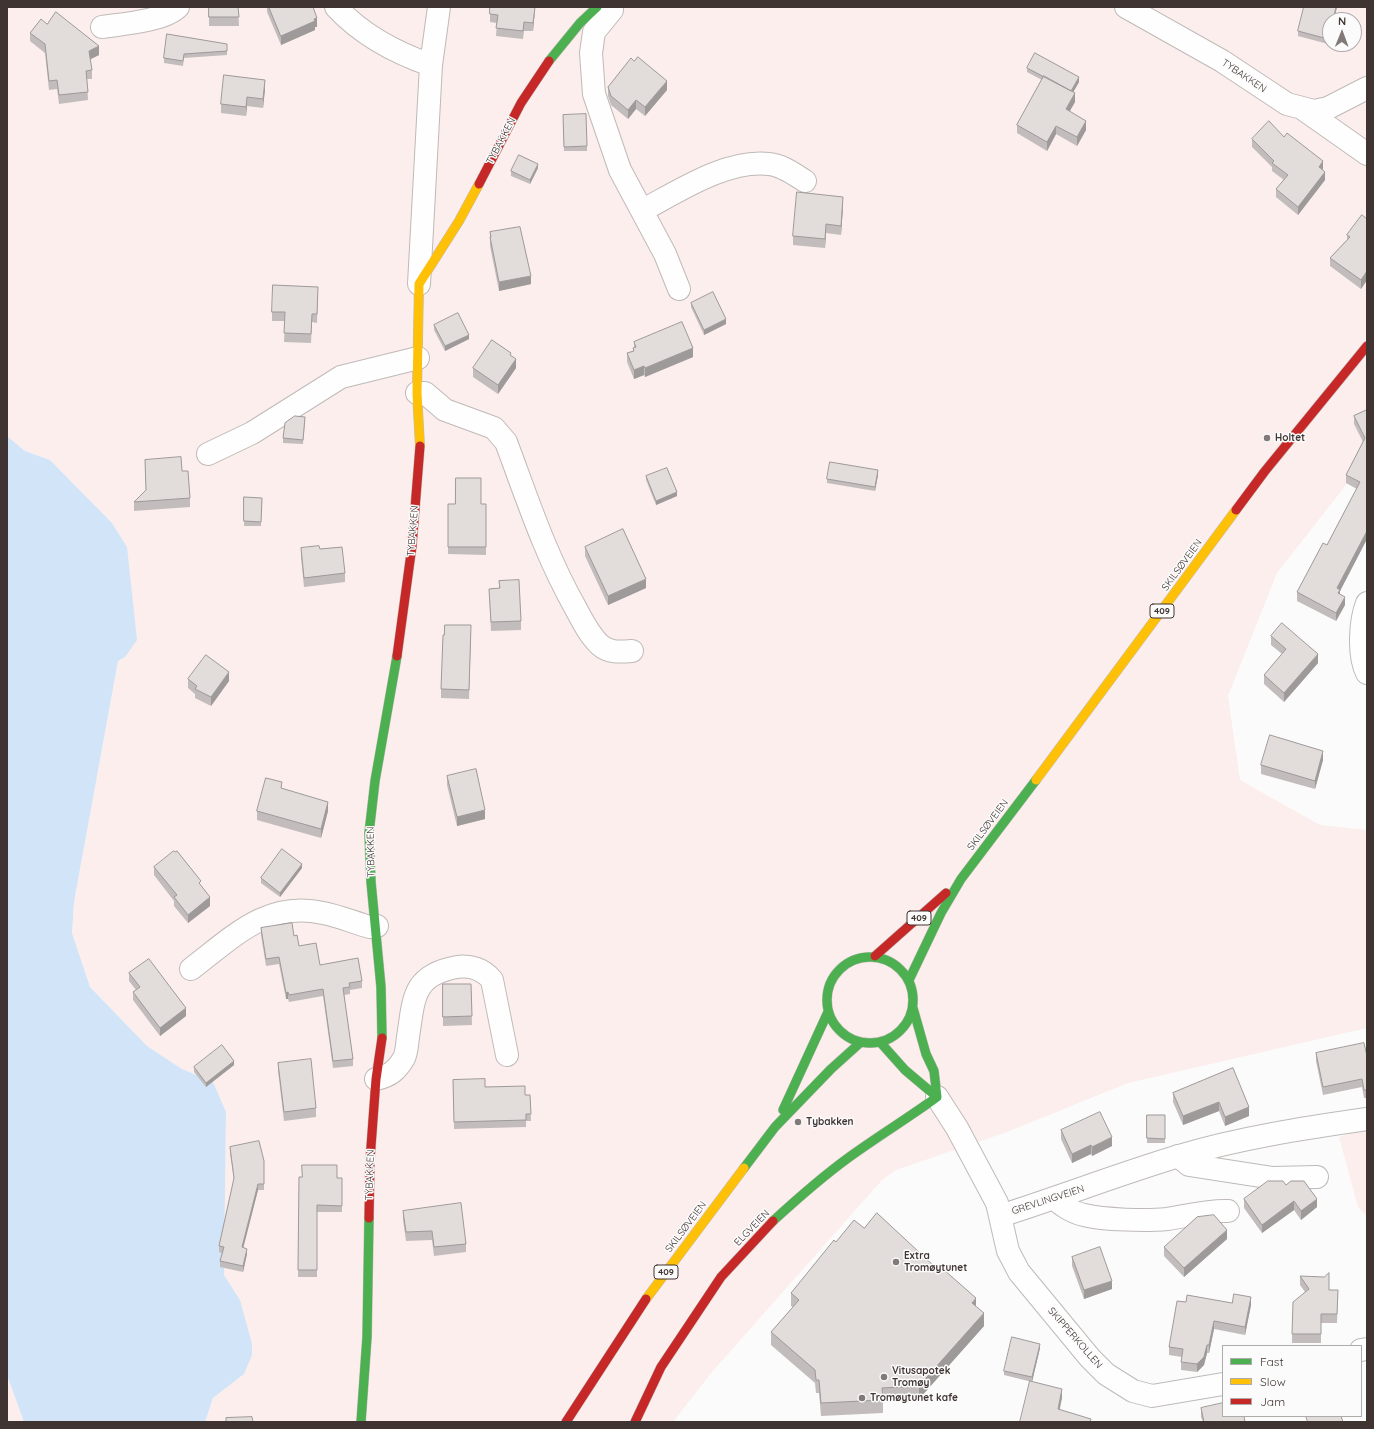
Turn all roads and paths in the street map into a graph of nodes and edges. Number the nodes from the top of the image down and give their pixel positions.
1 (178, 7) edge
2 (336, 7) edge
3 (439, 7) edge
4 (597, 7) edge
5 (611, 7) edge
6 (1126, 7) edge
7 (102, 26) dead end
8 (432, 65) junction
9 (1367, 88) edge
10 (1303, 109) junction
11 (1367, 154) edge
12 (805, 181) dead end
13 (643, 210) junction
14 (419, 284) junction
15 (680, 289) dead end
16 (1367, 346) edge
17 (418, 358) junction
18 (417, 393) junction
19 (208, 454) dead end
20 (1367, 603) edge
21 (632, 651) dead end
22 (1367, 674) edge
23 (961, 879) junction
24 (376, 926) junction
25 (875, 956) junction
26 (191, 969) dead end
27 (909, 980) junction
28 (913, 1008) junction
29 (828, 1012) junction
30 (861, 1042) junction
31 (880, 1042) junction
32 (507, 1055) dead end
33 (376, 1079) junction
34 (937, 1097) junction
35 (1367, 1119) edge
36 (775, 1128) junction
37 (1178, 1156) junction
38 (1317, 1177) dead end
39 (1055, 1199) junction
40 (1228, 1211) dead end
41 (1000, 1216) junction
42 (1222, 1384) edge
43 (361, 1422) edge
44 (566, 1422) edge
45 (634, 1422) edge

1 - 7 street
2 - 8 street
3 - 8 street, TYBAKKEN
4 - 14 main road, TYBAKKEN
5 - 13 street
6 - 10 street, TYBAKKEN
8 - 14 street, TYBAKKEN
9 - 10 street, TYBAKKEN
10 - 11 street
12 - 13 street
13 - 15 street
14 - 17 main road, TYBAKKEN
16 - 23 main road, SKILSØVEIEN / 409
17 - 18 main road, TYBAKKEN
17 - 19 street
18 - 21 street
18 - 24 main road, TYBAKKEN
20 - 22 street
23 - 25 main road, SKILSØVEIEN / 409
23 - 27 main road, SKILSØVEIEN / 409
24 - 26 street
24 - 33 main road, TYBAKKEN
25 - 27 main road
25 - 29 main road, 409
27 - 28 main road
28 - 31 main road
28 - 34 main road
29 - 30 main road
29 - 36 main road, SKILSØVEIEN / 409
30 - 31 main road
30 - 36 main road, SKILSØVEIEN / 409
31 - 34 main road
32 - 33 street
33 - 43 main road, TYBAKKEN
34 - 41 street, GREVLINGVEIEN
34 - 45 main road, ELGVEIEN
35 - 37 street, GREVLINGVEIEN
36 - 44 main road, SKILSØVEIEN / 409
37 - 38 street
37 - 39 street, GREVLINGVEIEN
39 - 40 street
39 - 41 street, GREVLINGVEIEN
41 - 42 street, SKIPPERKOLLEN

